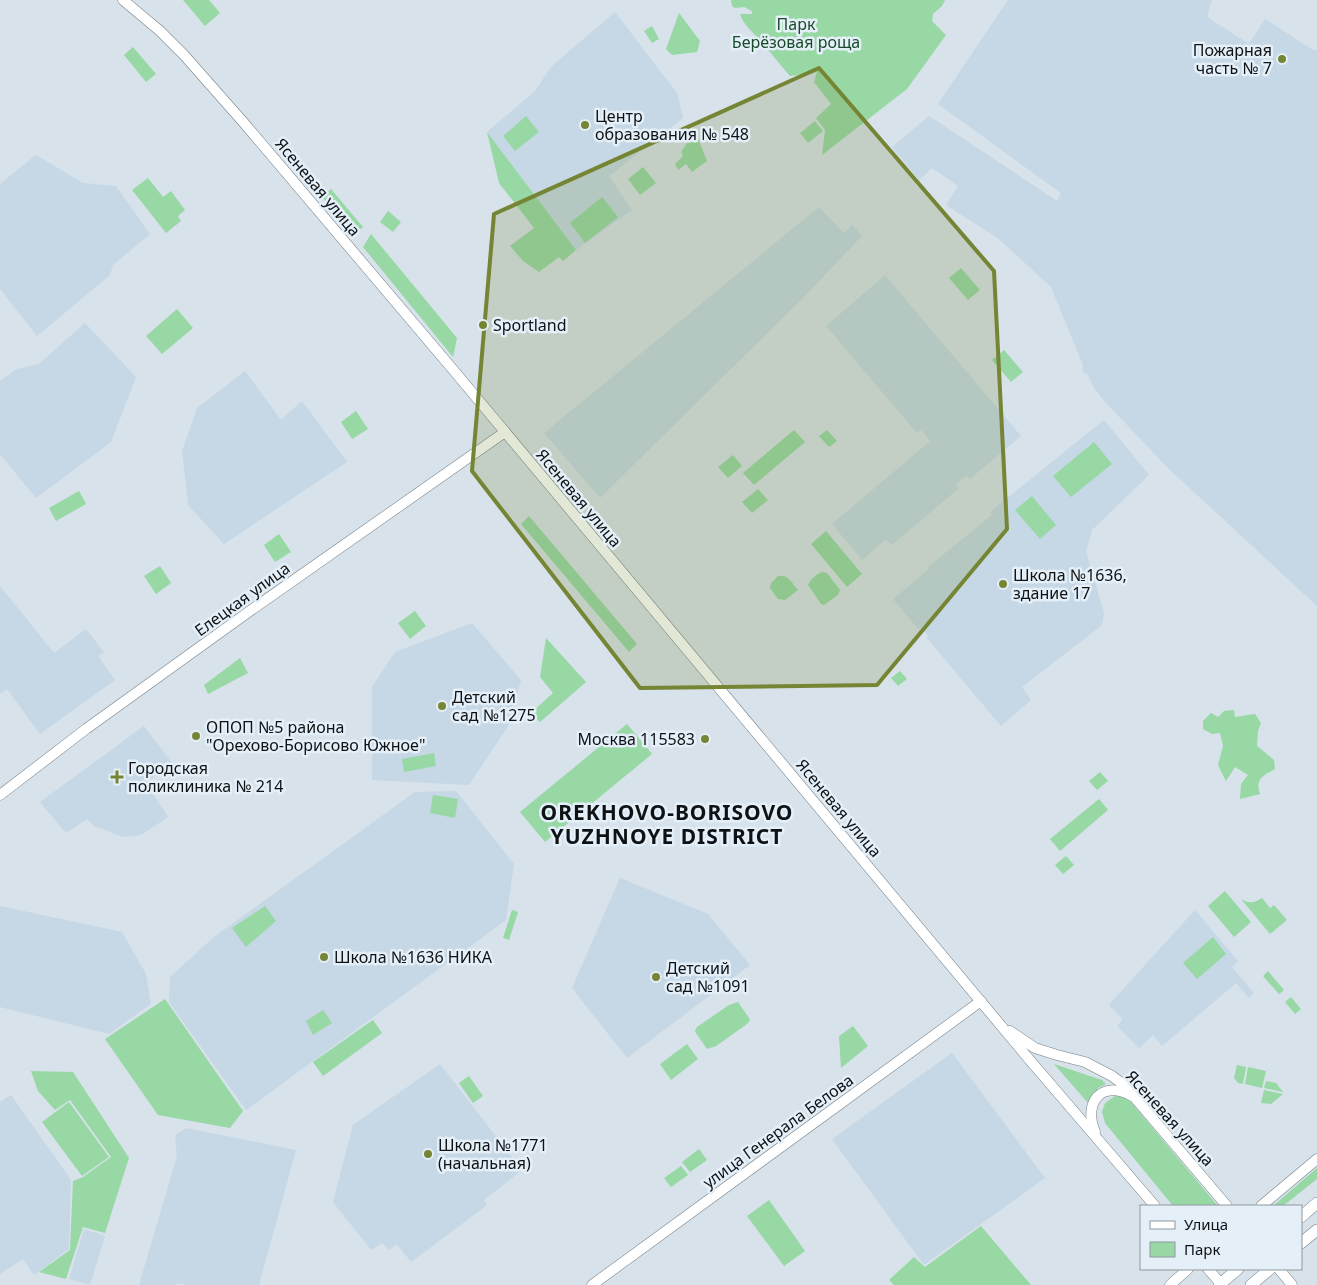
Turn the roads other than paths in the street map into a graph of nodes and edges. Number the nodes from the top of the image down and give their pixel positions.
1 (123, 0) edge
2 (505, 432) junction
3 (0, 795) edge
4 (981, 1001) junction
5 (1001, 1025) junction
6 (1137, 1099) junction
7 (1097, 1139) junction
8 (1317, 1159) edge
9 (1317, 1203) edge
10 (1154, 1205) edge
11 (1226, 1205) edge
12 (1262, 1205) edge
13 (1302, 1216) edge
14 (1317, 1230) edge
15 (1302, 1242) edge
16 (1187, 1270) edge
17 (1209, 1270) edge
18 (1237, 1270) edge
19 (1269, 1270) edge
20 (1280, 1270) edge
21 (592, 1285) edge
22 (1170, 1285) edge
23 (1220, 1285) edge
24 (1250, 1285) edge
25 (1292, 1285) edge

1 - 2 main road, Ясеневая улица
2 - 3 main road, Елецкая улица
2 - 4 main road, Ясеневая улица
4 - 5 main road, Ясеневая улица
4 - 21 main road, улица Генерала Белова
5 - 6 main road, Ясеневая улица
5 - 7 main road, Ясеневая улица
6 - 7 main road
6 - 11 main road, Ясеневая улица
7 - 10 main road, Ясеневая улица
8 - 12 main road
9 - 13 main road
14 - 15 main road
16 - 22 main road
17 - 23 main road
18 - 23 main road
19 - 24 main road
20 - 25 main road

